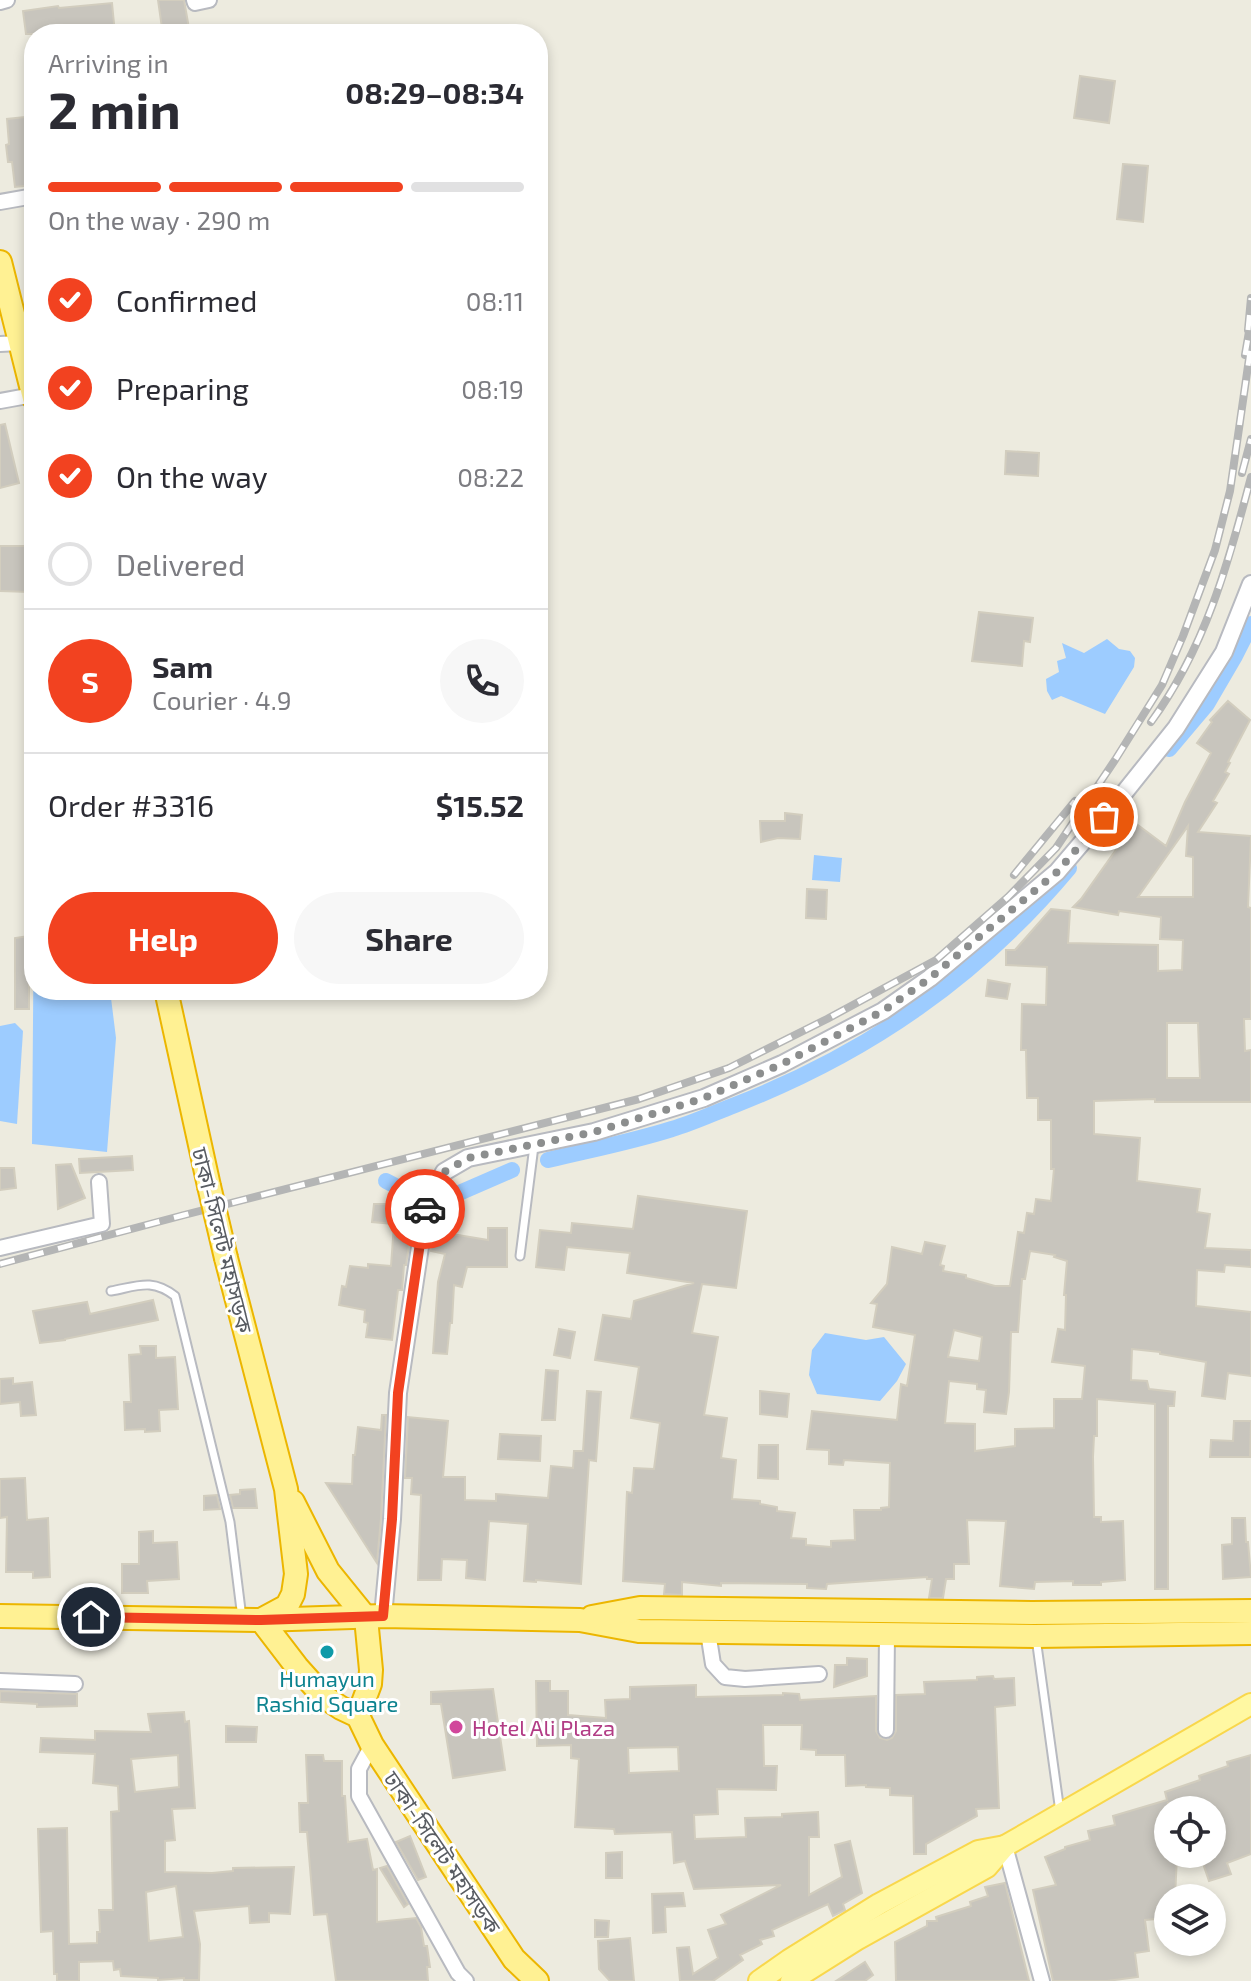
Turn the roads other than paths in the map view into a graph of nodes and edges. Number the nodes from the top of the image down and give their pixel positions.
1 (7, 0) edge
2 (194, 0) edge
3 (209, 0) edge
4 (0, 2) edge
5 (24, 198) edge
6 (0, 202) edge
7 (0, 262) edge
8 (10, 344) edge
9 (24, 375) edge
10 (24, 398) edge
11 (0, 401) edge
12 (1251, 584) edge
13 (168, 1000) edge
14 (534, 1144) junction
15 (99, 1182) dead end
16 (0, 1248) edge
17 (520, 1256) dead end
18 (111, 1291) dead end
19 (286, 1489) junction
20 (1251, 1611) edge
21 (0, 1616) edge
22 (375, 1617) junction
23 (252, 1620) junction
24 (580, 1620) junction
25 (708, 1632) junction
26 (1251, 1633) edge
27 (887, 1634) junction
28 (1035, 1636) junction
29 (819, 1674) dead end
30 (0, 1681) edge
31 (75, 1684) dead end
32 (1251, 1704) edge
33 (358, 1716) junction
34 (886, 1730) dead end
35 (372, 1745) junction
36 (1060, 1814) junction
37 (1005, 1846) junction
38 (466, 1981) edge
39 (537, 1981) edge
40 (759, 1981) edge
41 (791, 1981) edge
42 (1042, 1981) edge

1 - 4 street
2 - 3 street
5 - 6 street
7 - 8 highway
8 - 9 highway
10 - 11 street
12 - 14 street
13 - 19 highway, ঢাকা-সিলেট মহাসড়ক, bridge
14 - 17 lane
14 - 22 street
15 - 16 street
18 - 23 lane
19 - 22 highway, ঢাকা-সিলেট মহাসড়ক
19 - 23 highway, ঢাকা-সিলেট মহাসড়ক
20 - 24 highway
21 - 23 highway
22 - 23 highway
22 - 24 highway
22 - 33 highway
23 - 33 highway
24 - 25 highway
25 - 27 highway
25 - 29 street
26 - 28 highway
27 - 28 highway
27 - 34 street
28 - 36 lane
30 - 31 street
32 - 36 main road
33 - 35 highway, ঢাকা-সিলেট মহাসড়ক
35 - 38 street
35 - 39 highway, ঢাকা-সিলেট মহাসড়ক
36 - 37 main road
37 - 40 main road
37 - 41 main road
37 - 42 street

